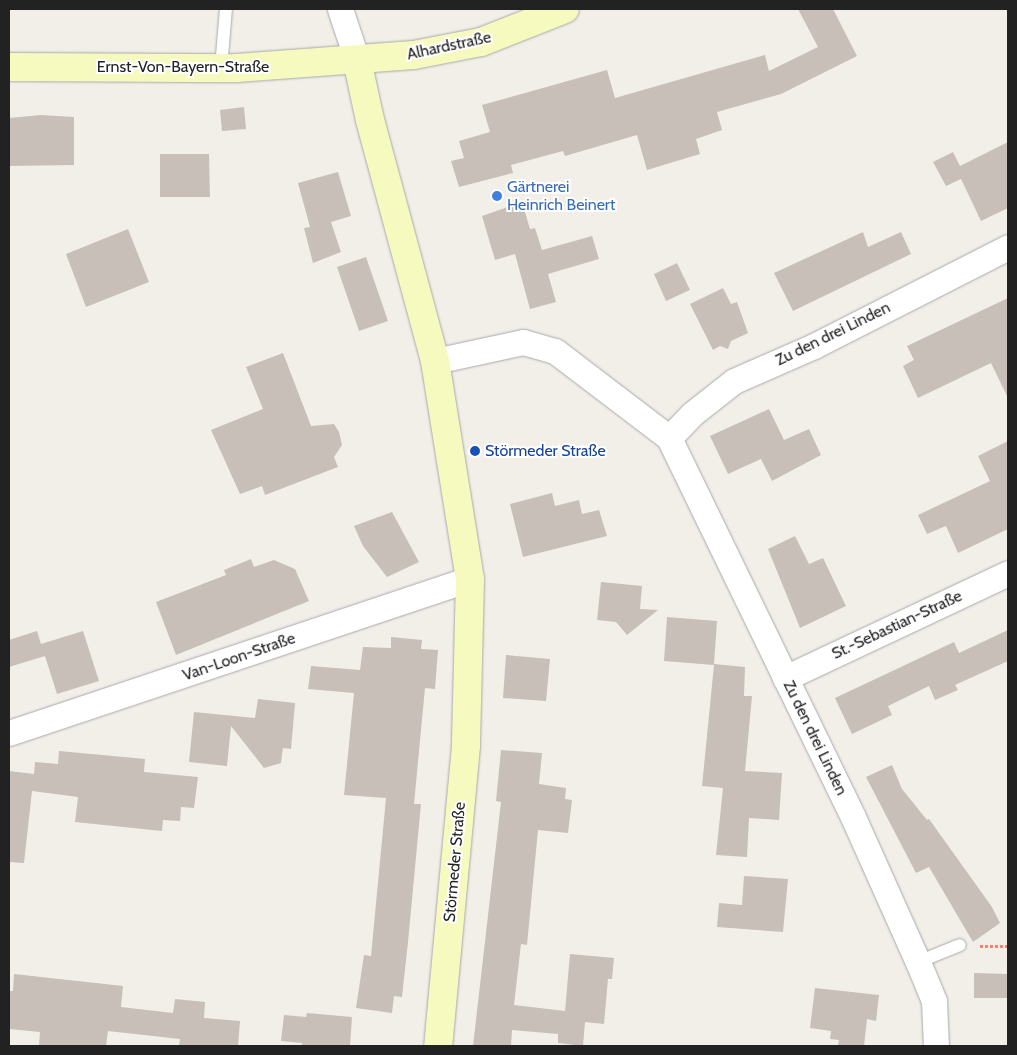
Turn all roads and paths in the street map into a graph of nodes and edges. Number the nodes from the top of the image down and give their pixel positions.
1 (226, 9) edge
2 (340, 9) edge
3 (565, 9) edge
4 (357, 60) junction
5 (9, 67) edge
6 (221, 68) junction
7 (1008, 247) edge
8 (435, 361) junction
9 (669, 438) junction
10 (1008, 573) edge
11 (470, 579) junction
12 (785, 678) junction
13 (9, 734) edge
14 (960, 946) joint
15 (1008, 946) edge
16 (918, 962) junction
17 (438, 1046) edge
18 (936, 1046) edge

1 - 6 lane
2 - 4 street
3 - 4 main road, Alhardstraße
4 - 6 main road, Ernst-Von-Bayern-Straße
4 - 8 main road, Störmeder Straße
5 - 6 main road, Ernst-Von-Bayern-Straße
7 - 9 street, Zu den drei Linden
8 - 9 street, Zu den drei Linden
8 - 11 main road, Störmeder Straße
9 - 12 street, Zu den drei Linden
10 - 12 street, St.-Sebastian-Straße
11 - 13 street, Van-Loon-Straße
11 - 17 main road, Störmeder Straße
12 - 16 street, Zu den drei Linden
14 - 15 path
14 - 16 lane
16 - 18 street, Zu den drei Linden

